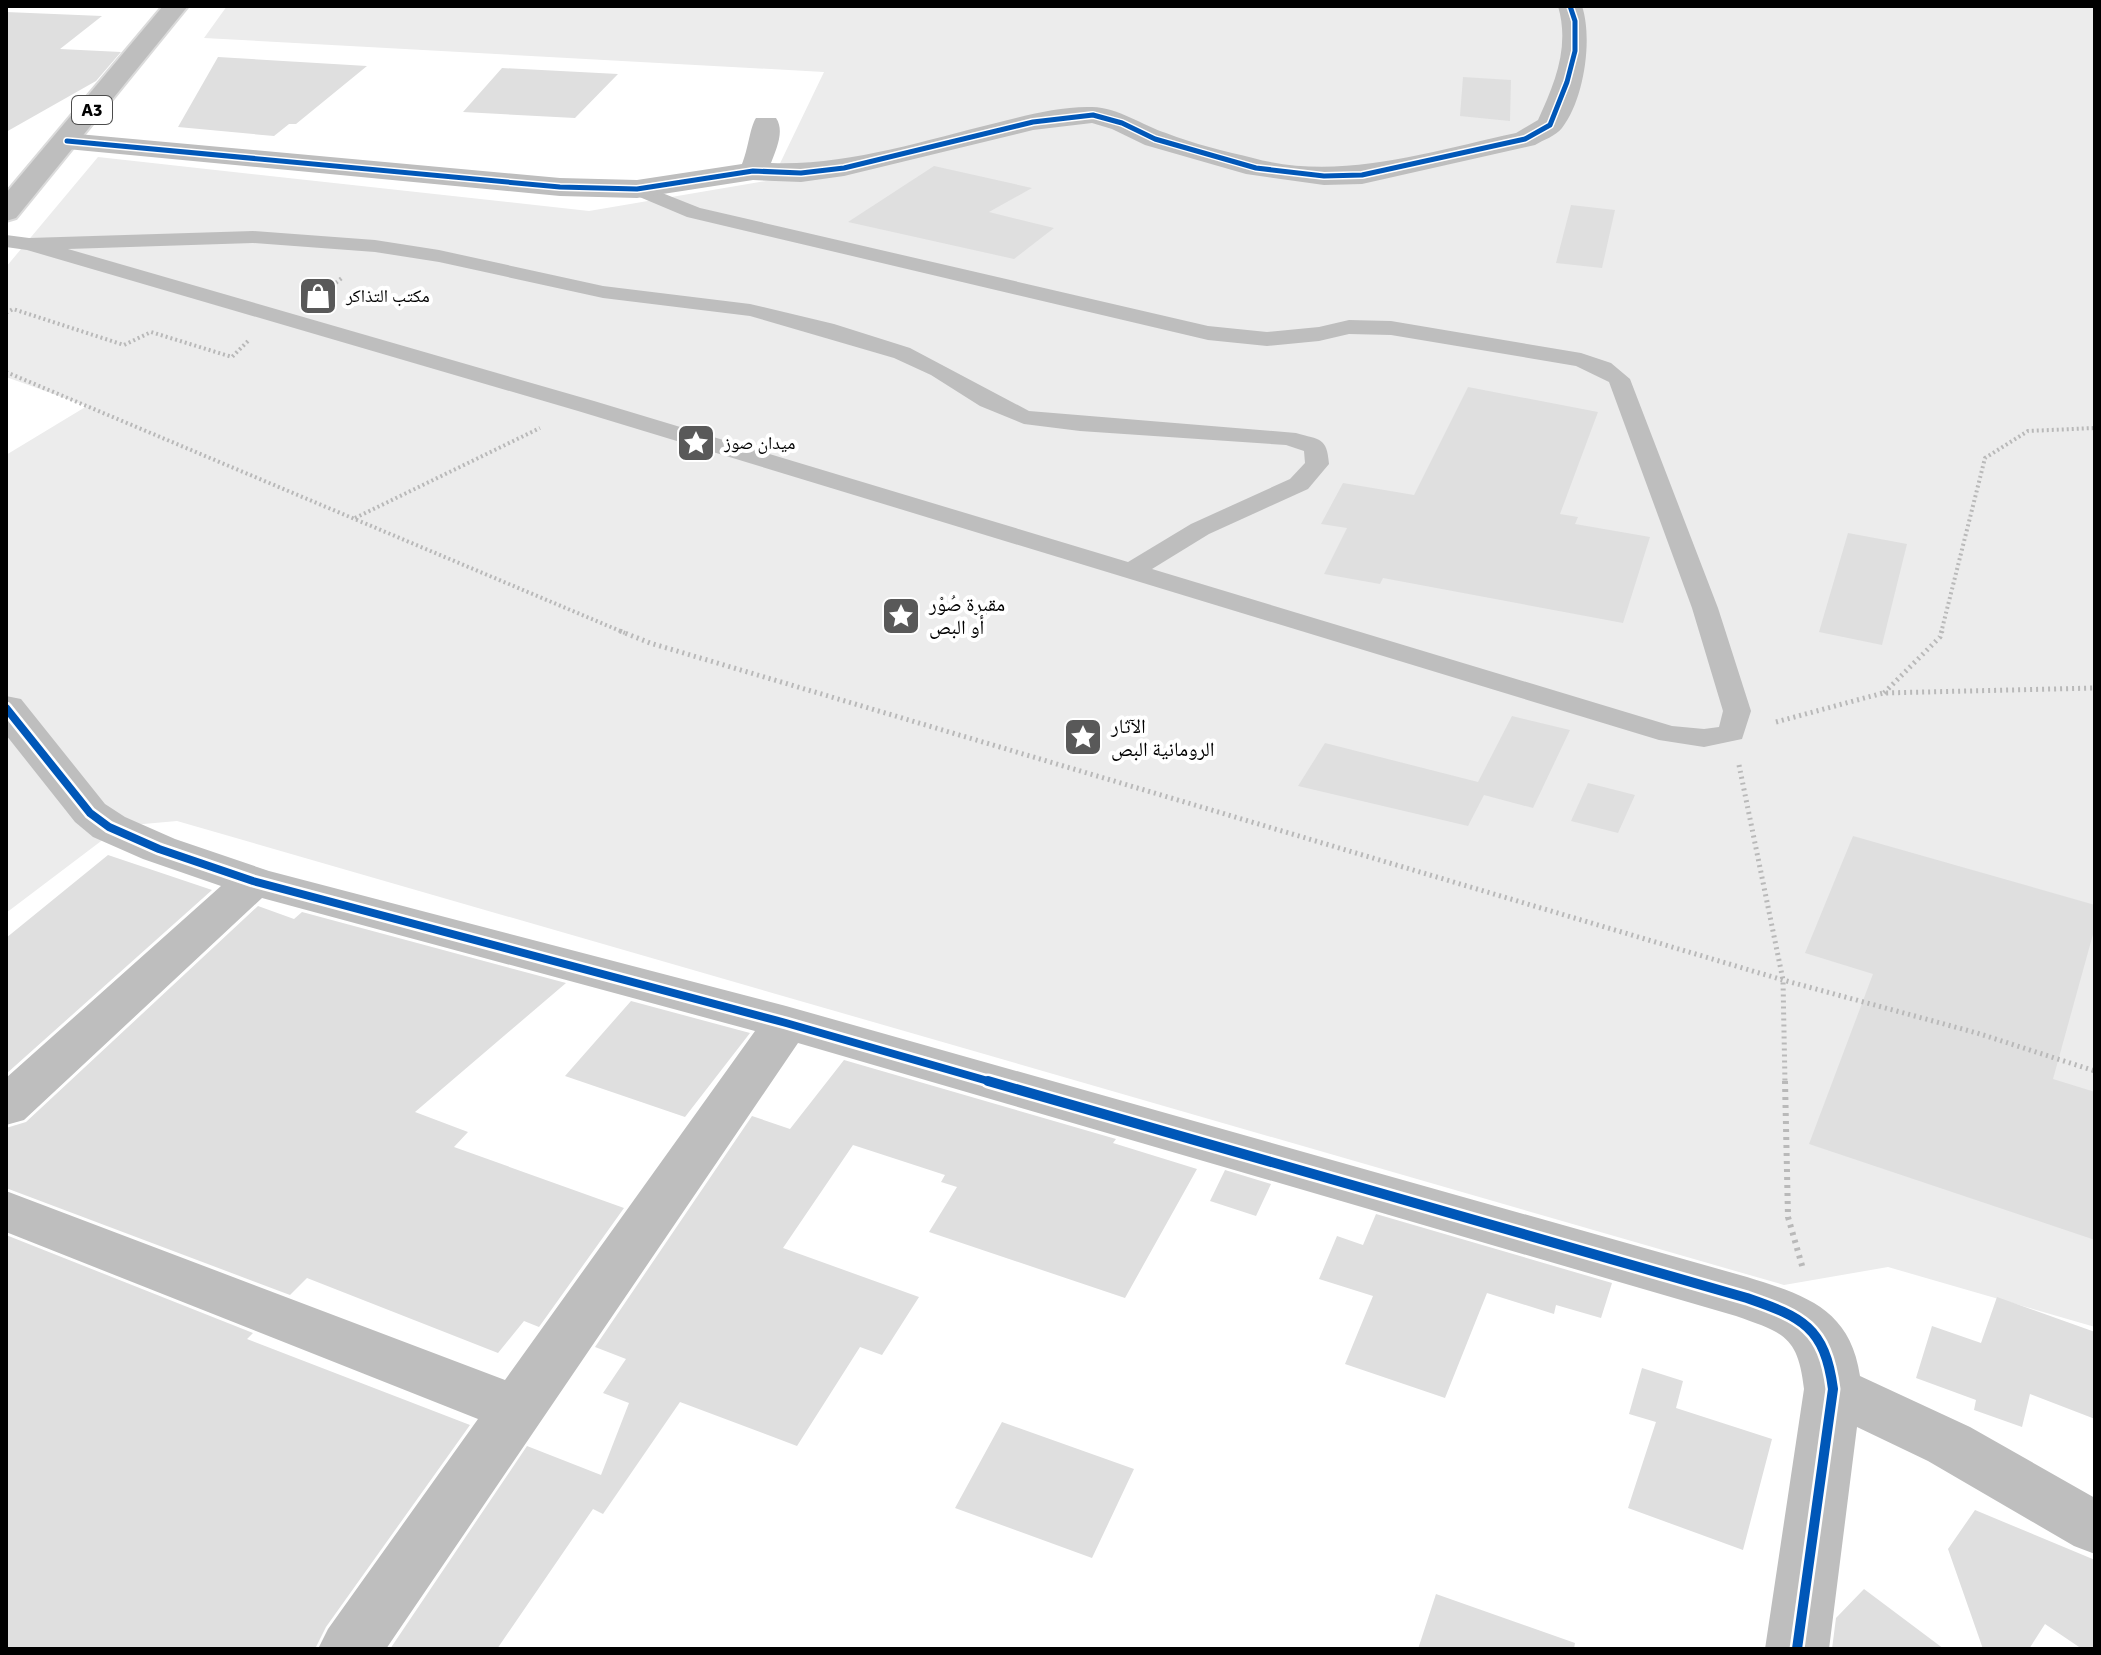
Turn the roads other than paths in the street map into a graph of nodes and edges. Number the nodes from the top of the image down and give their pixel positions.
1 (176, 6) edge
2 (1570, 6) edge
3 (766, 124) dead end
4 (67, 141) junction
5 (753, 171) junction
6 (637, 189) junction
7 (6, 212) edge
8 (17, 242) edge
9 (1129, 572) junction
10 (6, 708) edge
11 (253, 881) junction
12 (786, 1023) junction
13 (6, 1107) edge
14 (6, 1211) edge
15 (1828, 1364) junction
16 (516, 1409) junction
17 (2095, 1528) edge
18 (350, 1649) edge
19 (1797, 1649) edge

1 - 4 main road, A3
2 - 5 main road
3 - 5 main road
4 - 6 main road
4 - 7 main road, A3
5 - 6 main road
6 - 9 lane
8 - 9 lane
8 - 9 lane
10 - 11 main road
11 - 12 main road
11 - 13 main road
12 - 15 main road
12 - 16 main road
14 - 16 main road
15 - 17 main road
15 - 19 main road
16 - 18 main road

